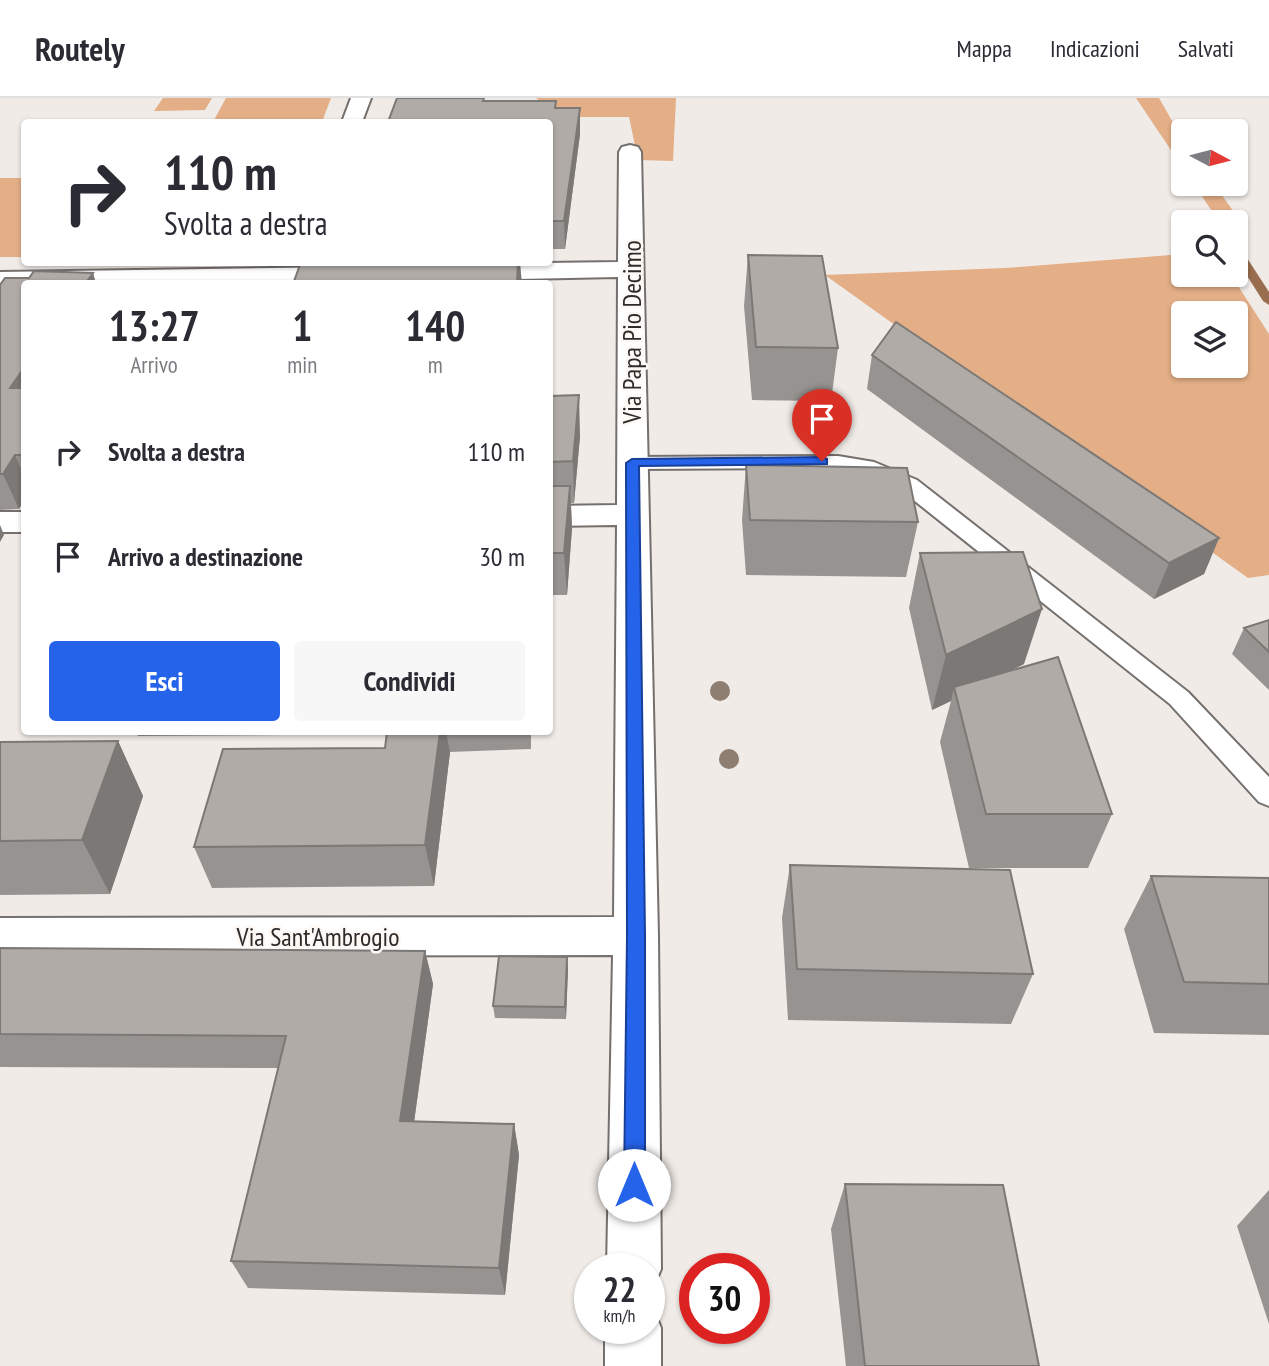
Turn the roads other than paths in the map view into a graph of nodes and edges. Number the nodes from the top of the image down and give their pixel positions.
1 (361, 98) edge
2 (353, 119) edge
3 (630, 152) dead end
4 (297, 269) edge
5 (632, 269) junction
6 (443, 273) edge
7 (376, 274) edge
8 (0, 280) edge
9 (632, 463) junction
10 (632, 515) junction
11 (553, 516) edge
12 (0, 522) edge
13 (21, 522) edge
14 (1269, 795) edge
15 (636, 936) junction
16 (0, 937) edge
17 (634, 1253) edge
18 (633, 1344) edge
19 (633, 1366) edge

1 - 2 street
3 - 5 street, Via Papa Pio Decimo
4 - 7 street
4 - 8 street
5 - 6 street
5 - 9 street, Via Papa Pio Decimo
9 - 10 street, Via Papa Pio Decimo
9 - 14 lane
10 - 11 street
10 - 15 street, Via Papa Pio Decimo
12 - 13 street
15 - 16 street, Via Sant'Ambrogio
15 - 17 street, Via Papa Pio Decimo
18 - 19 street

